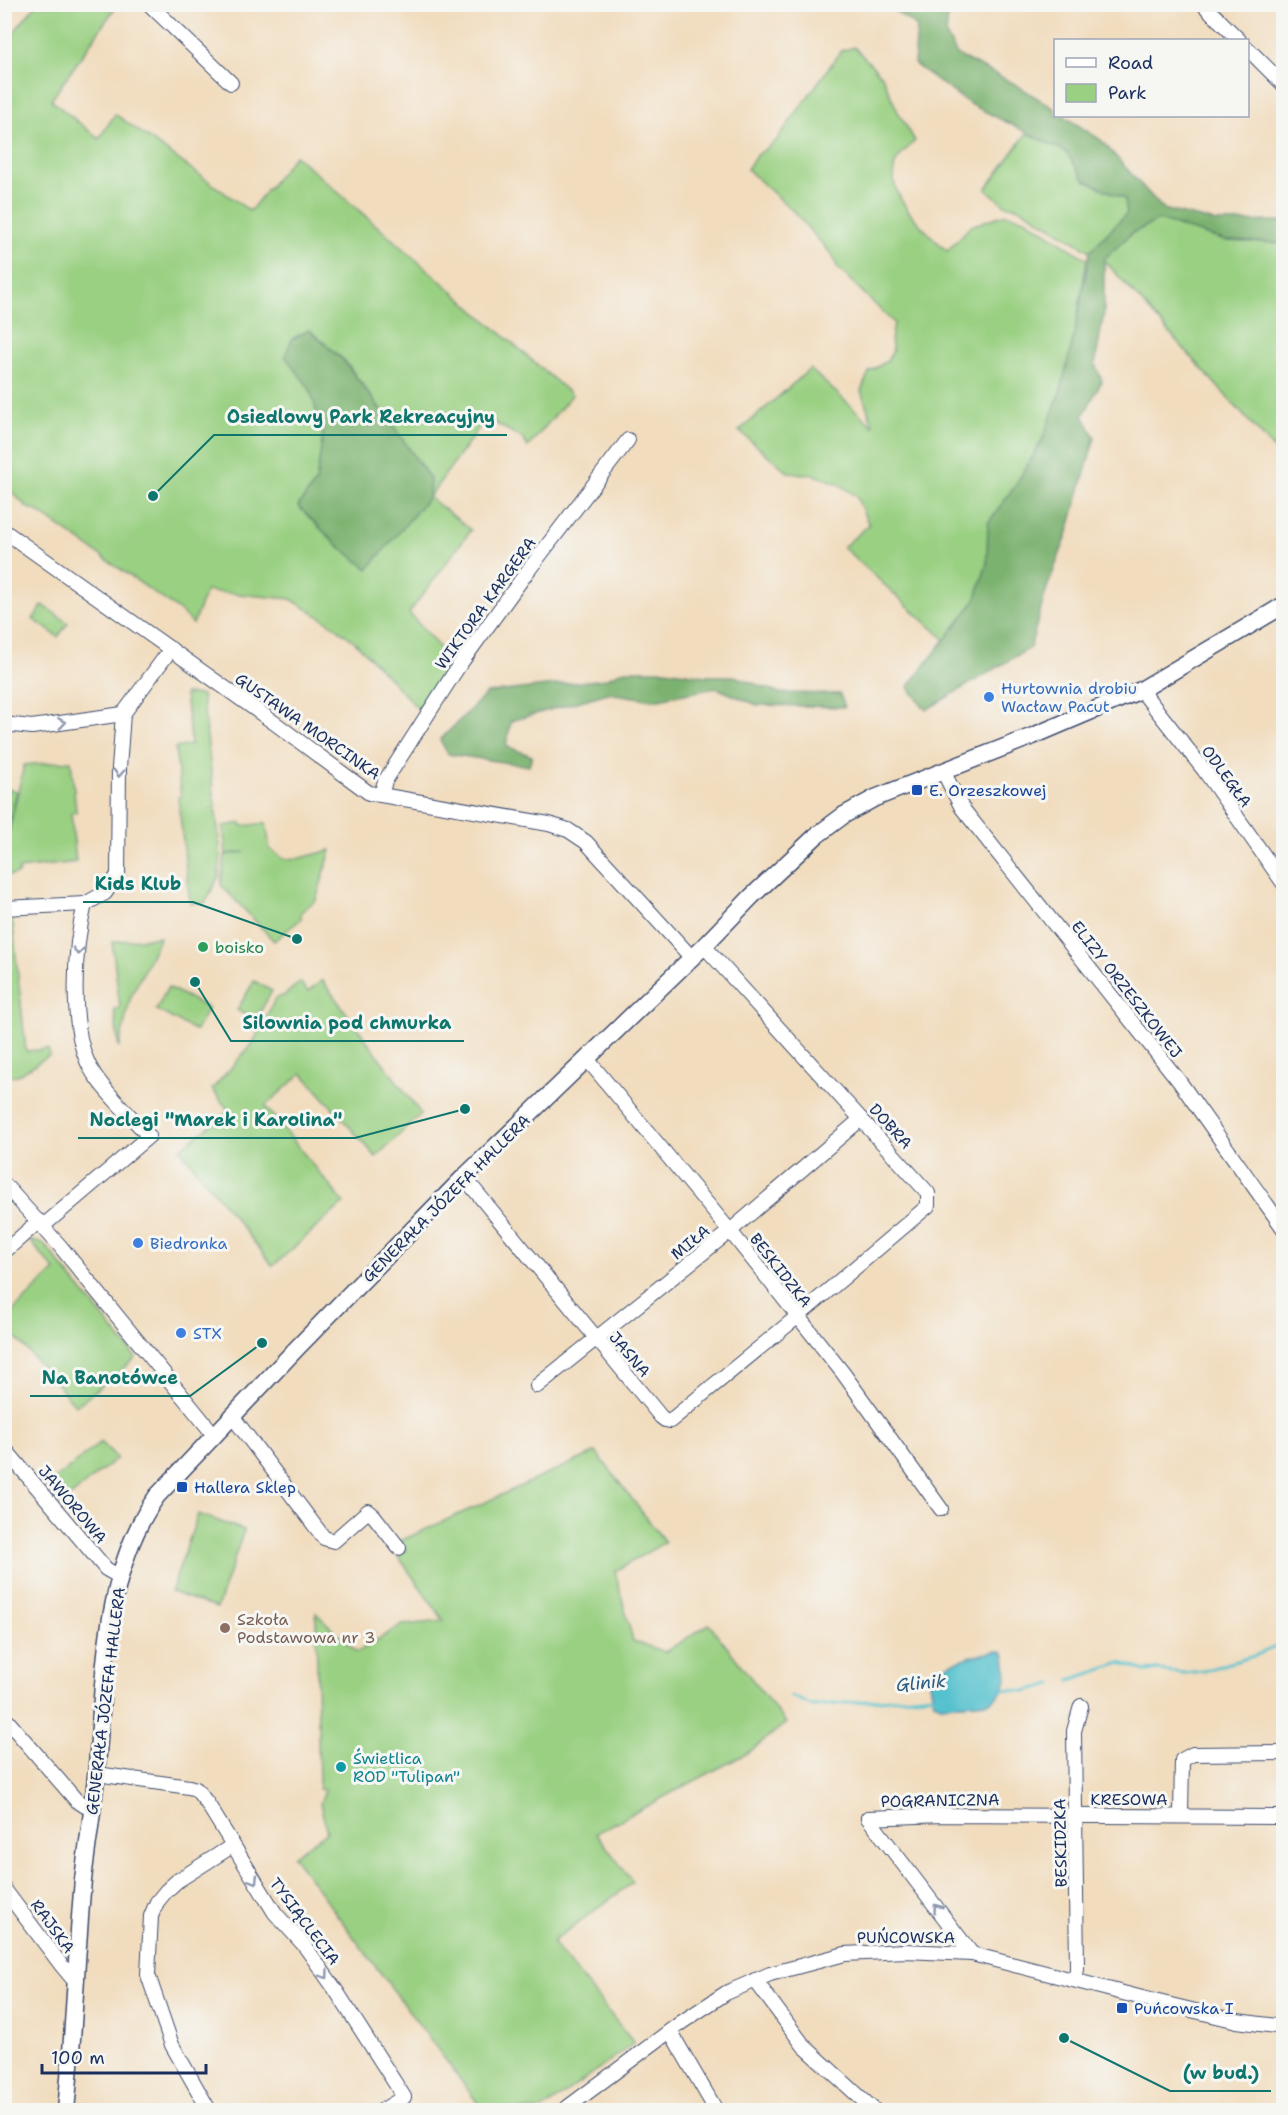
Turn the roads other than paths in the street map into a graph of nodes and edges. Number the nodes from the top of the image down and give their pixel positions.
1 (149, 4) edge
2 (1203, 4) edge
3 (1238, 39) edge
4 (1249, 50) edge
5 (231, 83) dead end
6 (1284, 85) edge
7 (628, 440) dead end
8 (4, 531) edge
9 (1284, 605) edge
10 (171, 649) junction
11 (1141, 690) junction
12 (123, 714) junction
13 (4, 724) edge
14 (943, 771) junction
15 (381, 795) junction
16 (1284, 884) edge
17 (85, 904) junction
18 (4, 908) edge
19 (698, 952) junction
20 (587, 1059) junction
21 (861, 1119) junction
22 (464, 1177) junction
23 (4, 1184) edge
24 (41, 1223) junction
25 (1284, 1229) edge
26 (730, 1231) junction
27 (4, 1252) edge
28 (797, 1317) junction
29 (596, 1339) junction
30 (537, 1386) dead end
31 (233, 1417) junction
32 (215, 1436) junction
33 (4, 1448) edge
34 (941, 1509) dead end
35 (399, 1548) dead end
36 (120, 1577) junction
37 (1081, 1706) dead end
38 (4, 1717) edge
39 (1284, 1754) edge
40 (97, 1773) junction
41 (93, 1808) junction
42 (1181, 1815) junction
43 (1076, 1816) junction
44 (1284, 1817) edge
45 (232, 1846) junction
46 (4, 1889) edge
47 (972, 1954) junction
48 (77, 1979) junction
49 (755, 1980) junction
50 (1075, 1980) junction
51 (1284, 2027) edge
52 (670, 2031) junction
53 (66, 2110) edge
54 (209, 2110) edge
55 (383, 2110) edge
56 (564, 2110) edge
57 (716, 2110) edge
58 (874, 2110) edge

1 - 5 street
2 - 3 street
4 - 6 street
7 - 15 street, WIKTORA KARGERA
8 - 10 street, GUSTAWA MORCINKA
9 - 11 street, GENERAŁA JÓZEFA HALLERA
10 - 12 street
10 - 15 street, GUSTAWA MORCINKA
11 - 14 street, GENERAŁA JÓZEFA HALLERA
11 - 16 street, ODLEGŁA
13 -> 12 street
12 -> 17 street
14 - 19 street, GENERAŁA JÓZEFA HALLERA
14 - 25 street, ELIZY ORZESZKOWEJ
15 - 19 street, GUSTAWA MORCINKA
17 - 18 street
17 -> 24 street
19 - 20 street, GENERAŁA JÓZEFA HALLERA
19 - 21 street, DOBRA
20 - 22 street, GENERAŁA JÓZEFA HALLERA
20 - 26 street, BESKIDZKA
21 - 26 street, MIŁA
21 - 28 street, DOBRA
22 - 29 street, JASNA
22 - 31 street, GENERAŁA JÓZEFA HALLERA
23 - 24 street
24 - 27 street
24 - 32 street
26 - 28 street, BESKIDZKA
26 - 29 street, MIŁA
28 - 29 street, JASNA
28 - 34 street, BESKIDZKA
29 - 30 street, MIŁA
31 - 32 street, GENERAŁA JÓZEFA HALLERA
31 - 35 street
32 - 36 street, GENERAŁA JÓZEFA HALLERA
33 - 36 street, JAWOROWA
36 - 40 street, GENERAŁA JÓZEFA HALLERA
37 - 43 street, BESKIDZKA
38 - 41 street
39 - 42 street, KRESOWA
40 - 41 street, GENERAŁA JÓZEFA HALLERA
40 - 45 street, TYSIĄCLECIA
41 - 48 street, GENERAŁA JÓZEFA HALLERA
42 - 43 street, KRESOWA
42 - 44 street, KRESOWA
47 -> 43 street, POGRANICZNA
43 - 50 street, BESKIDZKA
45 - 54 street
45 -> 55 street, TYSIĄCLECIA
46 - 48 street, RAJSKA
47 - 49 street, PUŃCOWSKA
47 - 50 street, PUŃCOWSKA
48 - 53 street, GENERAŁA JÓZEFA HALLERA
49 - 52 street, PUŃCOWSKA
49 - 58 street
50 - 51 street, PUŃCOWSKA
52 - 56 street, PUŃCOWSKA
52 - 57 street

